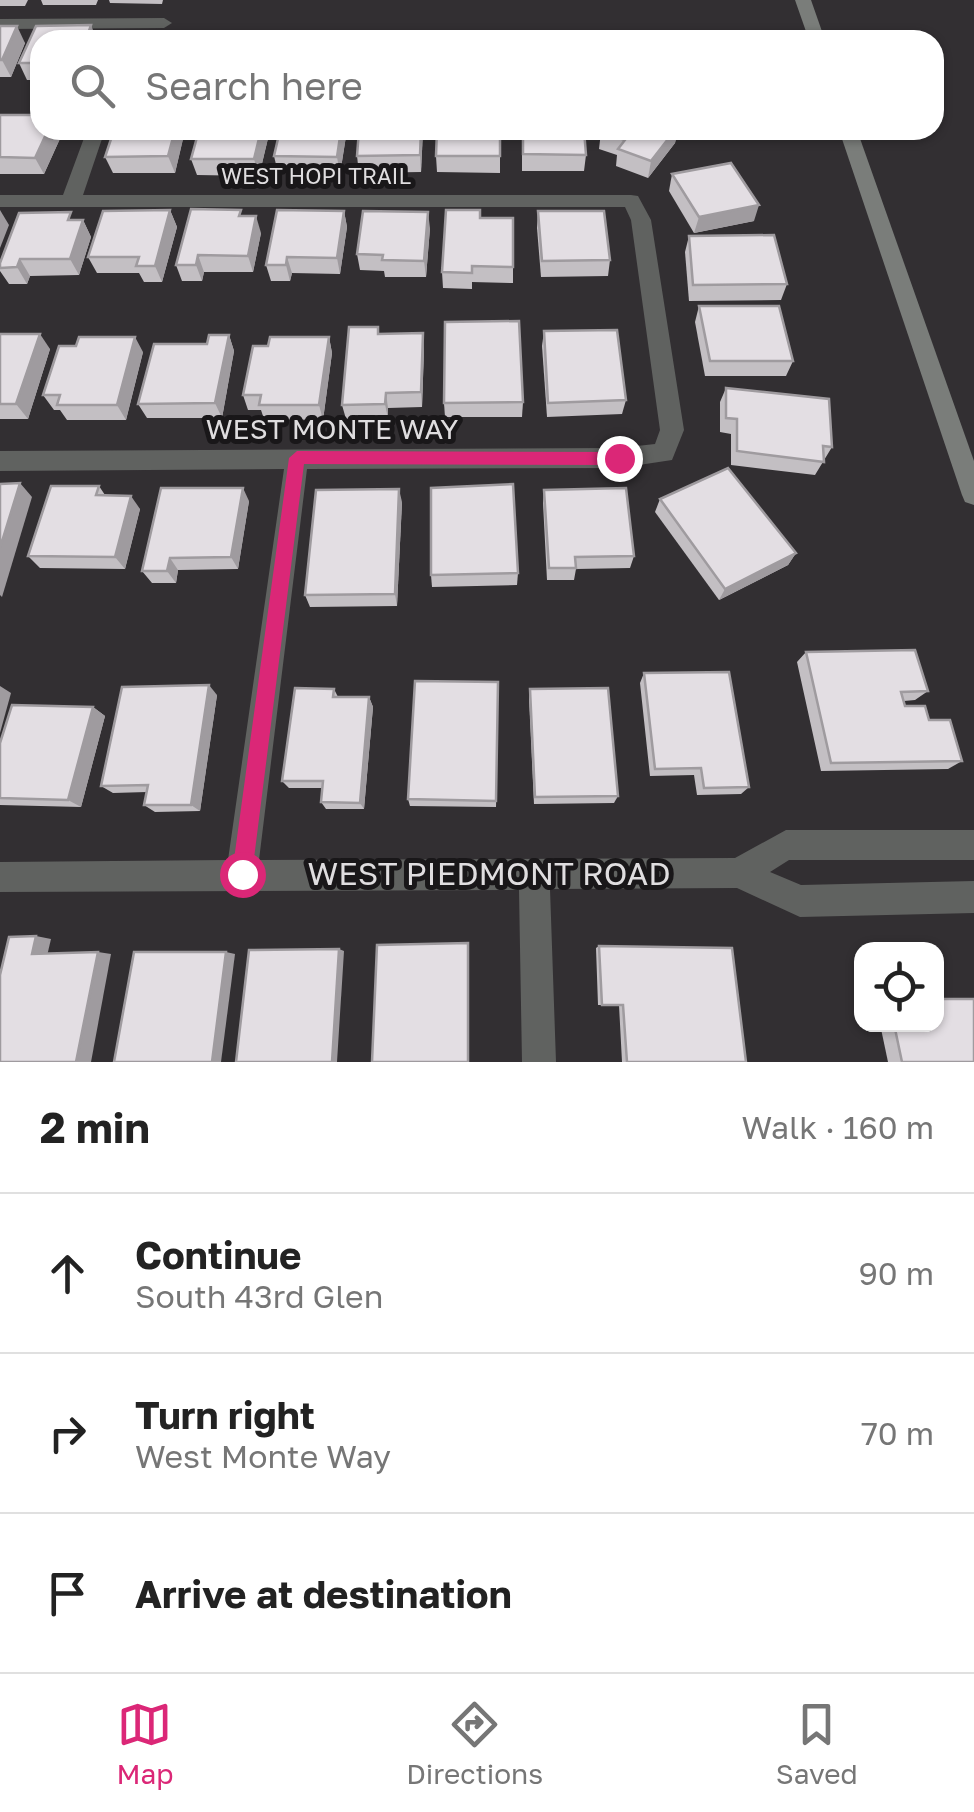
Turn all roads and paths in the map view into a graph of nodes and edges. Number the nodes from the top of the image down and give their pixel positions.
1 (803, 0) edge
2 (164, 23) dead end
3 (0, 24) edge
4 (99, 30) edge
5 (139, 30) edge
6 (814, 30) edge
7 (92, 140) edge
8 (851, 140) edge
9 (0, 200) edge
10 (71, 200) junction
11 (664, 452) joint
12 (297, 458) junction
13 (0, 460) edge
14 (974, 495) edge
15 (974, 845) edge
16 (534, 873) junction
17 (738, 873) junction
18 (242, 874) junction
19 (0, 876) edge
20 (974, 897) edge
21 (538, 1062) edge

1 - 6 street
2 - 5 street
3 - 4 street
7 - 10 street
8 - 14 street
9 - 10 street, WEST HOPI TRAIL
10 - 11 street, WEST HOPI TRAIL
11 - 12 street, WEST MONTE WAY
12 - 13 street, WEST MONTE WAY
12 - 18 street
15 - 17 street
16 - 17 street, WEST PIEDMONT ROAD
16 - 18 street, WEST PIEDMONT ROAD
16 - 21 street
17 - 20 street
18 - 19 street, WEST PIEDMONT ROAD

